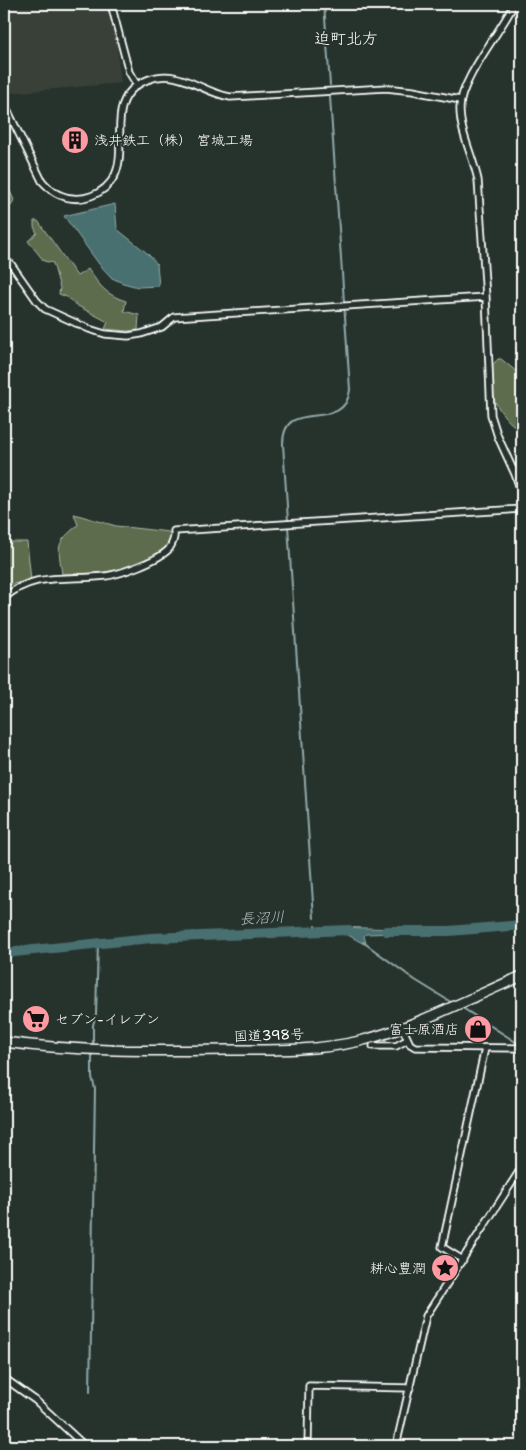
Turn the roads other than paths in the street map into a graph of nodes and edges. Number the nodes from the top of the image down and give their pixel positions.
1 (111, 4) edge
2 (514, 4) edge
3 (137, 85) junction
4 (460, 100) junction
5 (4, 104) edge
6 (4, 262) edge
7 (486, 298) junction
8 (522, 463) edge
9 (515, 474) junction
10 (522, 494) edge
11 (522, 509) edge
12 (4, 598) edge
13 (522, 976) edge
14 (402, 1027) junction
15 (407, 1040) junction
16 (4, 1042) edge
17 (373, 1046) dead end
18 (520, 1047) edge
19 (485, 1048) junction
20 (522, 1167) edge
21 (462, 1260) junction
22 (4, 1378) edge
23 (410, 1388) junction
24 (85, 1446) edge
25 (308, 1446) edge
26 (396, 1446) edge

1 - 3 street
2 - 4 street
3 - 4 street
3 - 5 street
4 - 7 street
6 - 7 street
7 - 9 street
8 - 9 street
9 - 10 street
11 - 12 street
13 - 14 highway, 国道398号
14 - 15 street
14 - 16 highway, 国道398号
15 - 17 street
15 - 19 street
18 - 19 street
19 - 21 street
20 - 21 street
21 - 23 street
22 - 24 street
23 - 25 street
23 - 26 street

